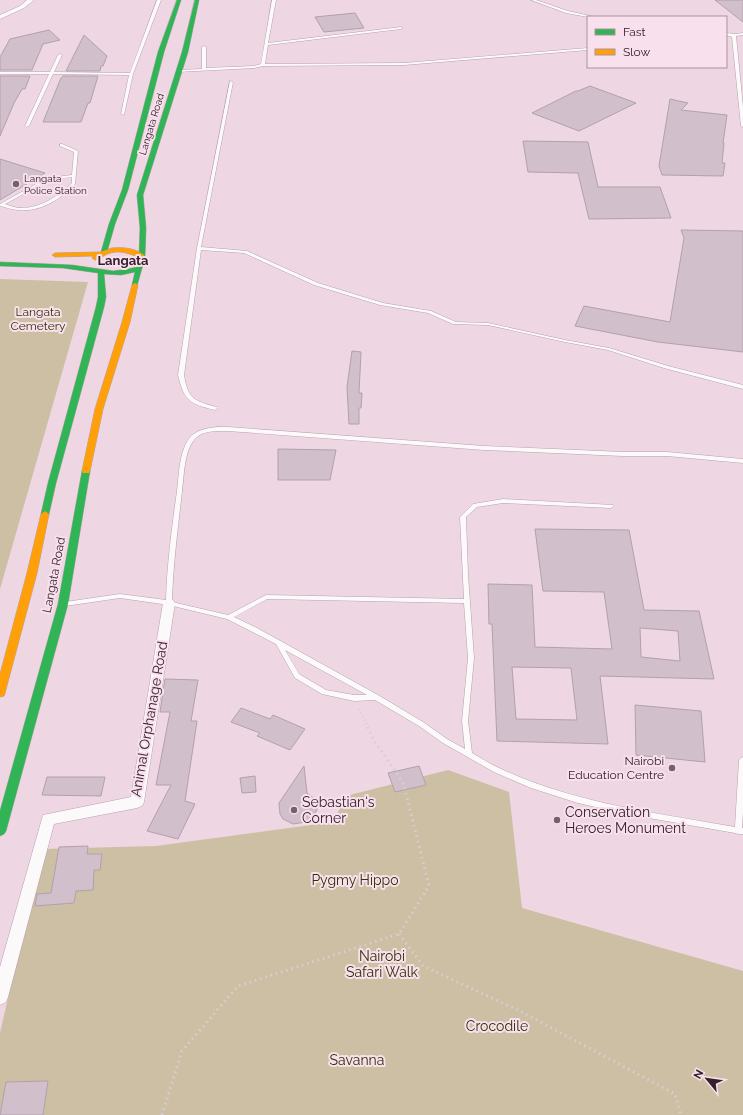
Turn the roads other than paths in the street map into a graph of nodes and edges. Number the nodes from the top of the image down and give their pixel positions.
1 (31, 0) edge
2 (158, 0) edge
3 (179, 0) edge
4 (197, 0) edge
5 (274, 0) edge
6 (534, 0) edge
7 (7, 7) dead end
8 (22, 7) junction
9 (588, 16) edge
10 (0, 18) edge
11 (401, 28) dead end
12 (743, 34) edge
13 (727, 35) edge
14 (734, 35) junction
15 (267, 44) junction
16 (204, 47) dead end
17 (178, 49) junction
18 (587, 49) edge
19 (161, 52) junction
20 (60, 56) dead end
21 (263, 65) junction
22 (204, 70) junction
23 (178, 71) junction
24 (0, 73) edge
25 (52, 74) junction
26 (131, 74) junction
27 (231, 82) dead end
28 (123, 114) dead end
29 (27, 126) dead end
30 (743, 126) edge
31 (61, 145) dead end
32 (74, 176) junction
33 (1, 206) edge
34 (112, 224) junction
35 (99, 237) dead end
36 (84, 246) dead end
37 (199, 248) junction
38 (102, 253) junction
39 (0, 255) edge
40 (18, 255) dead end
41 (142, 256) junction
42 (0, 264) edge
43 (139, 268) junction
44 (98, 272) junction
45 (743, 387) edge
46 (215, 408) dead end
47 (743, 461) edge
48 (611, 506) dead end
49 (467, 601) junction
50 (169, 603) junction
51 (63, 604) junction
52 (229, 617) junction
53 (277, 642) junction
54 (0, 693) edge
55 (376, 697) junction
56 (469, 754) junction
57 (743, 760) edge
58 (0, 831) edge
59 (741, 831) edge
60 (0, 997) edge

1 - 8 street
2 - 26 lane
3 - 19 main road, Langata Road
4 - 17 main road, Langata Road
5 - 15 lane
6 - 9 lane
7 - 8 street
8 - 10 street
11 - 15 lane
12 - 14 lane
13 - 14 lane
14 - 30 lane
15 - 21 lane
16 - 22 lane
17 - 19 main road
17 - 23 main road, Langata Road
18 - 21 lane
19 - 34 main road, Langata Road
20 - 25 lane
21 - 22 lane
22 - 23 lane
23 - 41 main road, Langata Road
24 - 25 lane
25 - 26 lane
25 - 29 lane
26 - 28 lane
27 - 37 lane
31 - 32 lane
32 - 33 lane
32 - 33 lane
34 - 35 main road
34 - 38 main road, Langata Road
36 - 38 main road
37 - 45 lane
37 - 46 lane
38 - 41 main road
38 - 44 main road, Langata Road
39 - 40 main road
41 - 43 main road, Langata Road
42 - 44 main road
43 - 44 main road
43 - 51 main road, Langata Road
44 - 54 main road, Langata Road
47 - 50 lane
48 - 49 lane
49 - 52 lane
49 - 56 lane
50 - 51 lane
50 - 52 lane
50 - 60 street, Animal Orphanage Road
51 - 58 main road, Langata Road
52 - 53 lane
53 - 55 lane
53 - 55 lane
55 - 56 lane
56 - 59 lane
57 - 59 lane

